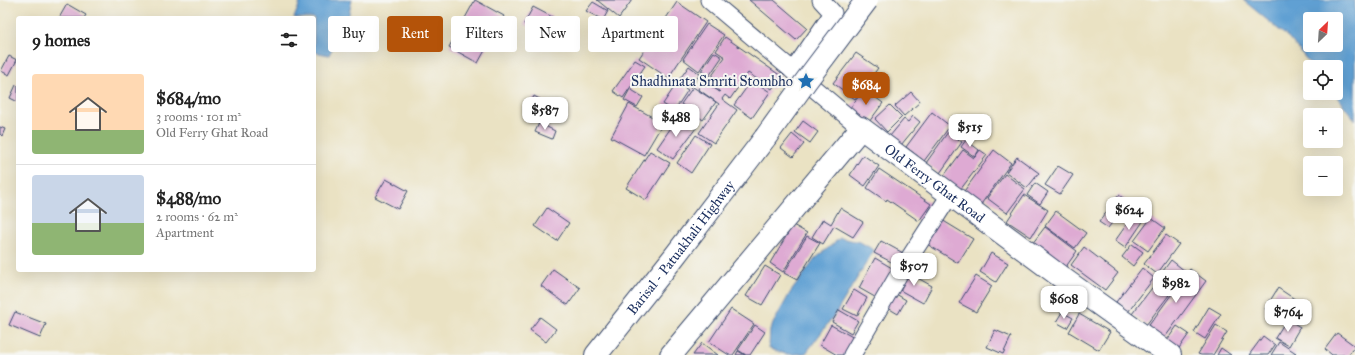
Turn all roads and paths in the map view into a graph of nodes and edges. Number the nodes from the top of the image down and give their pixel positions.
1 (709, 0) edge
2 (821, 0) edge
3 (867, 0) edge
4 (793, 71) junction
5 (861, 128) junction
6 (950, 195) junction
7 (596, 355) edge
8 (671, 355) edge
9 (852, 355) edge
10 (1170, 355) edge

1 - 4 street, Old Ferry Ghat Road
2 - 4 street
3 - 7 main road, Barisal - Patuakhali Highway, bridge
4 - 5 street, Old Ferry Ghat Road
5 - 6 main road, Old Ferry Ghat Road
5 - 8 main road
6 - 9 street
6 - 10 main road, Old Ferry Ghat Road

